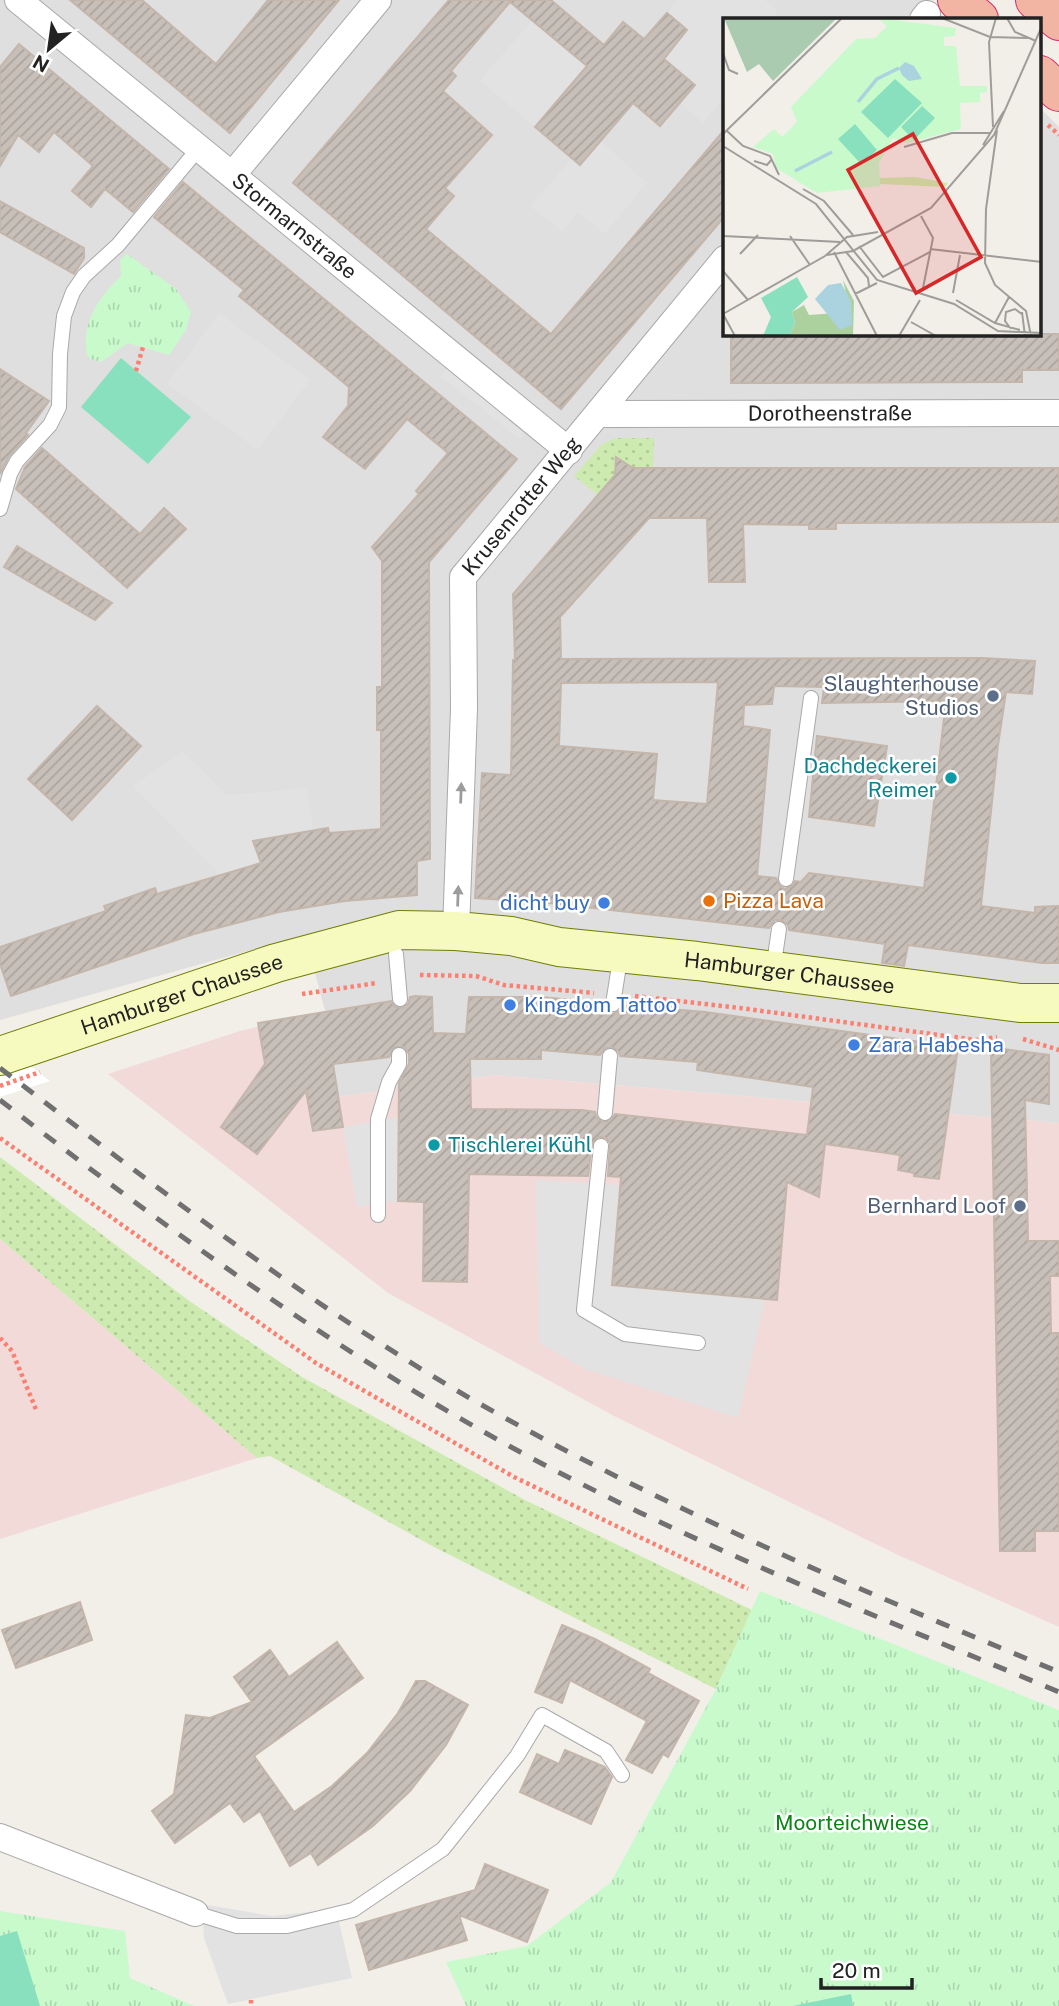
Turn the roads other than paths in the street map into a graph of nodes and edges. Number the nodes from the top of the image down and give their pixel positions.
1 (19, 0) edge
2 (378, 0) edge
3 (1035, 0) edge
4 (936, 11) edge
5 (973, 18) edge
6 (1059, 21) edge
7 (1042, 77) edge
8 (1059, 92) edge
9 (200, 148) junction
10 (233, 174) junction
11 (723, 261) edge
12 (1059, 413) edge
13 (599, 414) junction
14 (569, 451) junction
15 (0, 509) edge
16 (811, 698) dead end
17 (786, 880) dead end
18 (779, 929) dead end
19 (456, 931) junction
20 (559, 947) junction
21 (621, 952) junction
22 (387, 957) junction
23 (773, 971) junction
24 (400, 999) dead end
25 (614, 999) road end
26 (1059, 1003) edge
27 (1059, 1013) edge
28 (1016, 1019) junction
29 (399, 1055) dead end
30 (610, 1056) dead end
31 (13, 1066) edge
32 (605, 1113) dead end
33 (601, 1146) dead end
34 (378, 1215) dead end
35 (698, 1343) dead end
36 (622, 1775) dead end
37 (0, 1837) edge
38 (195, 1913) joint

1 - 9 street, Stormarnstraße
2 - 10 street
3 - 6 highway
4 - 5 highway
7 - 8 highway
9 - 10 street, Stormarnstraße
9 - 15 lane
10 - 14 street, Stormarnstraße
11 - 13 street, Krusenrotter Weg
12 - 13 street, Dorotheenstraße
13 - 14 street, Krusenrotter Weg
19 -> 14 street, Krusenrotter Weg
16 - 17 lane
18 - 23 lane
19 - 20 main road, Hamburger Chaussee
19 - 22 main road, Hamburger Chaussee
20 - 21 main road, Hamburger Chaussee
20 - 22 main road, Hamburger Chaussee
21 - 23 main road, Hamburger Chaussee
21 - 25 lane
22 - 24 lane
22 - 31 main road, Hamburger Chaussee
23 - 28 main road, Hamburger Chaussee
26 - 28 main road, Hamburger Chaussee
27 - 28 main road, Hamburger Chaussee
29 - 34 lane
30 - 32 lane
33 - 35 lane
36 - 38 lane
37 - 38 street

